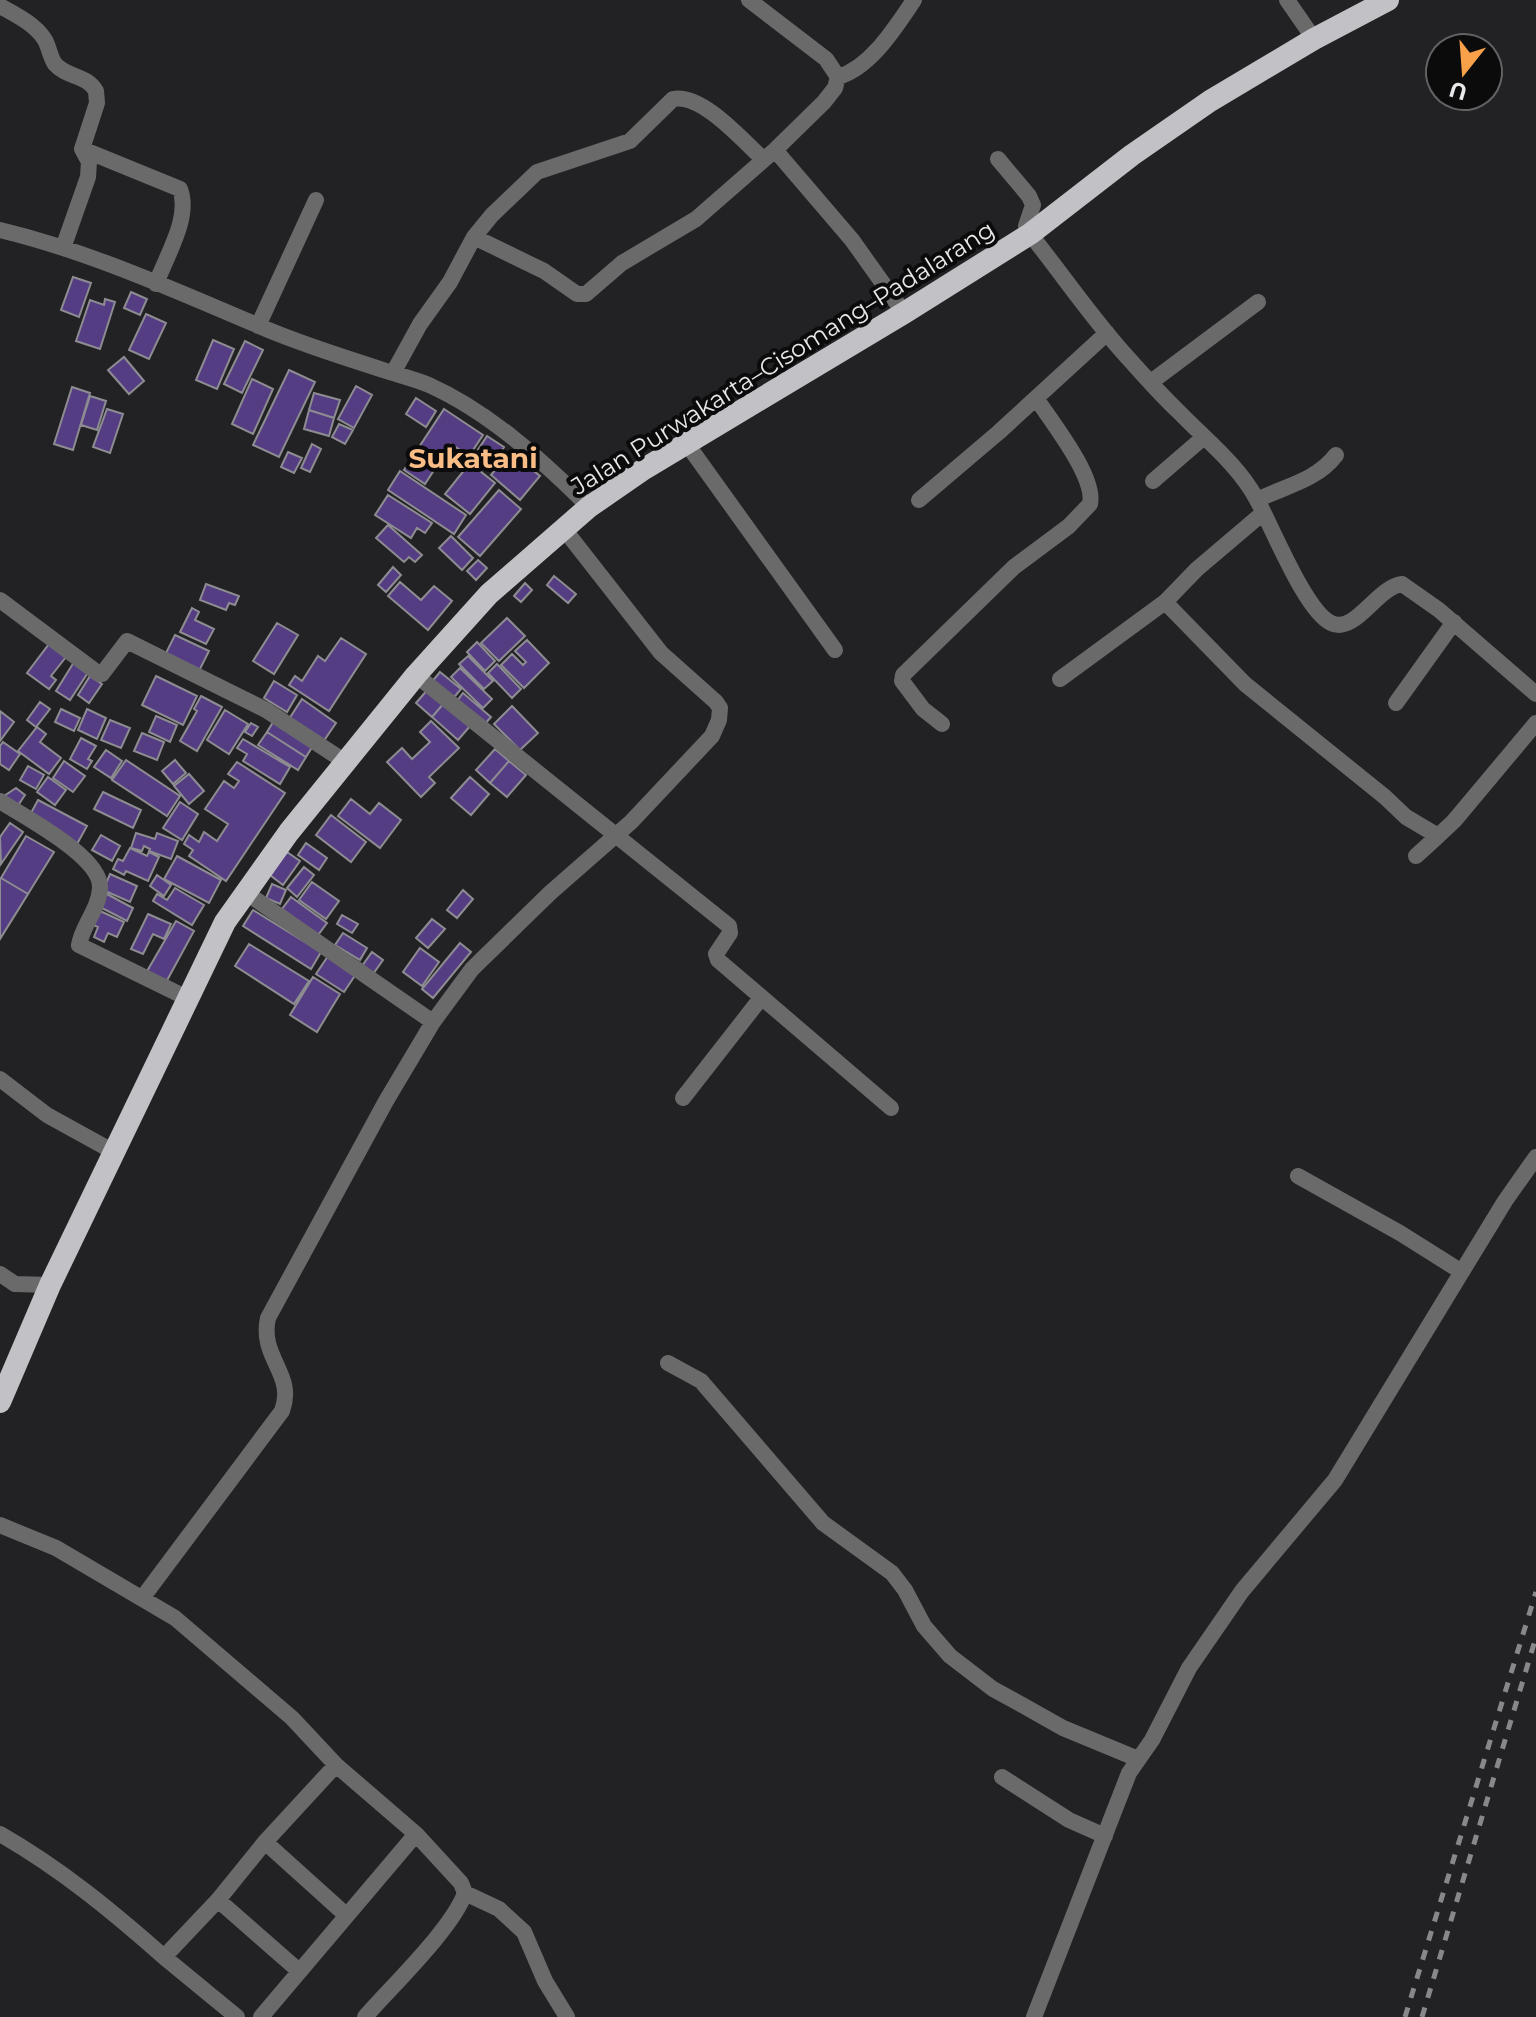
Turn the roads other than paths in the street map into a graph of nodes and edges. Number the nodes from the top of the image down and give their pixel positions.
1 (749, 0) edge
2 (914, 0) edge
3 (1287, 0) edge
4 (1388, 0) edge
5 (0, 6) edge
6 (1314, 39) junction
7 (838, 77) junction
8 (82, 149) junction
9 (769, 154) junction
10 (998, 159) dead end
11 (316, 200) dead end
12 (0, 230) edge
13 (1030, 234) junction
14 (474, 237) junction
15 (63, 248) junction
16 (156, 284) junction
17 (1258, 302) dead end
18 (904, 313) junction
19 (258, 326) junction
20 (1107, 333) junction
21 (393, 373) junction
22 (1151, 382) junction
23 (1036, 398) junction
24 (1204, 437) junction
25 (687, 444) junction
26 (1336, 455) dead end
27 (1153, 481) dead end
28 (919, 500) dead end
29 (1260, 506) junction
30 (589, 507) junction
31 (564, 529) junction
32 (0, 600) edge
33 (1165, 602) junction
34 (1454, 622) junction
35 (835, 650) dead end
36 (416, 675) junction
37 (1060, 679) dead end
38 (1536, 694) edge
39 (1396, 703) dead end
40 (1536, 723) edge
41 (942, 724) dead end
42 (347, 763) junction
43 (0, 801) edge
44 (615, 836) junction
45 (1438, 836) junction
46 (1416, 856) dead end
47 (245, 892) junction
48 (187, 998) junction
49 (761, 998) junction
50 (433, 1022) junction
51 (0, 1079) edge
52 (683, 1098) dead end
53 (891, 1108) dead end
54 (114, 1152) junction
55 (1536, 1157) edge
56 (1298, 1176) dead end
57 (1462, 1272) junction
58 (0, 1274) edge
59 (50, 1285) junction
60 (668, 1363) dead end
61 (0, 1402) edge
62 (0, 1525) edge
63 (143, 1597) junction
64 (1138, 1759) junction
65 (336, 1765) junction
66 (1002, 1777) dead end
67 (0, 1834) edge
68 (416, 1834) junction
69 (1105, 1836) junction
70 (265, 1842) junction
71 (465, 1893) junction
72 (218, 1900) junction
73 (346, 1915) junction
74 (164, 1957) junction
75 (299, 1971) junction
76 (237, 2017) edge
77 (261, 2017) edge
78 (365, 2017) edge
79 (567, 2017) edge
80 (1034, 2017) edge

1 - 7 street
2 - 7 street
3 - 6 street
4 - 6 highway, Jalan Purwakarta–Cisomang–Padalarang
5 - 8 street
6 - 13 highway, Jalan Purwakarta–Cisomang–Padalarang
7 - 9 street
8 - 15 street
8 - 16 street
9 - 14 street
9 - 14 street
9 - 18 street
10 - 13 street
11 - 19 street
12 - 15 street
13 - 18 highway, Jalan Purwakarta–Cisomang–Padalarang
13 - 20 street
14 - 21 street
15 - 16 street
16 - 19 street
17 - 22 street
18 - 25 highway, Jalan Purwakarta–Cisomang–Padalarang
19 - 21 street
20 - 22 street
20 - 23 street
21 - 30 street
22 - 24 street
23 - 28 street
23 - 41 street
24 - 27 street
24 - 29 street
25 - 30 highway, Jalan Purwakarta–Cisomang–Padalarang
25 - 35 street
26 - 29 street
29 - 33 street
29 - 34 street
30 - 31 highway, Jalan Purwakarta–Cisomang–Padalarang
31 - 36 highway, Jalan Purwakarta–Cisomang–Padalarang
31 - 44 street
32 - 42 street
33 - 37 street
33 - 45 street
34 - 38 street
34 - 39 street
36 - 42 highway, Jalan Purwakarta–Cisomang–Padalarang
36 - 44 street
40 - 45 street
42 - 47 highway, Jalan Purwakarta–Cisomang–Padalarang
43 - 48 street
44 - 49 street
44 - 50 street
45 - 46 street
47 - 48 highway, Jalan Purwakarta–Cisomang–Padalarang
47 - 50 street
48 - 54 highway, Jalan Purwakarta–Cisomang–Padalarang
49 - 52 street
49 - 53 street
50 - 63 street
51 - 54 street
54 - 59 highway, Jalan Purwakarta–Cisomang–Padalarang
55 - 57 street
56 - 57 street
57 - 64 street
58 - 59 street
59 - 61 highway, Jalan Purwakarta–Cisomang–Padalarang
60 - 64 street
62 - 63 street
63 - 65 street
64 - 69 street
65 - 68 street
65 - 70 street
66 - 69 street
67 - 74 street
68 - 71 street
68 - 73 street
69 - 80 street
70 - 72 street
70 - 73 street
71 - 78 street
71 - 79 street
72 - 74 street
72 - 75 street
73 - 75 street
74 - 76 street
75 - 77 street

